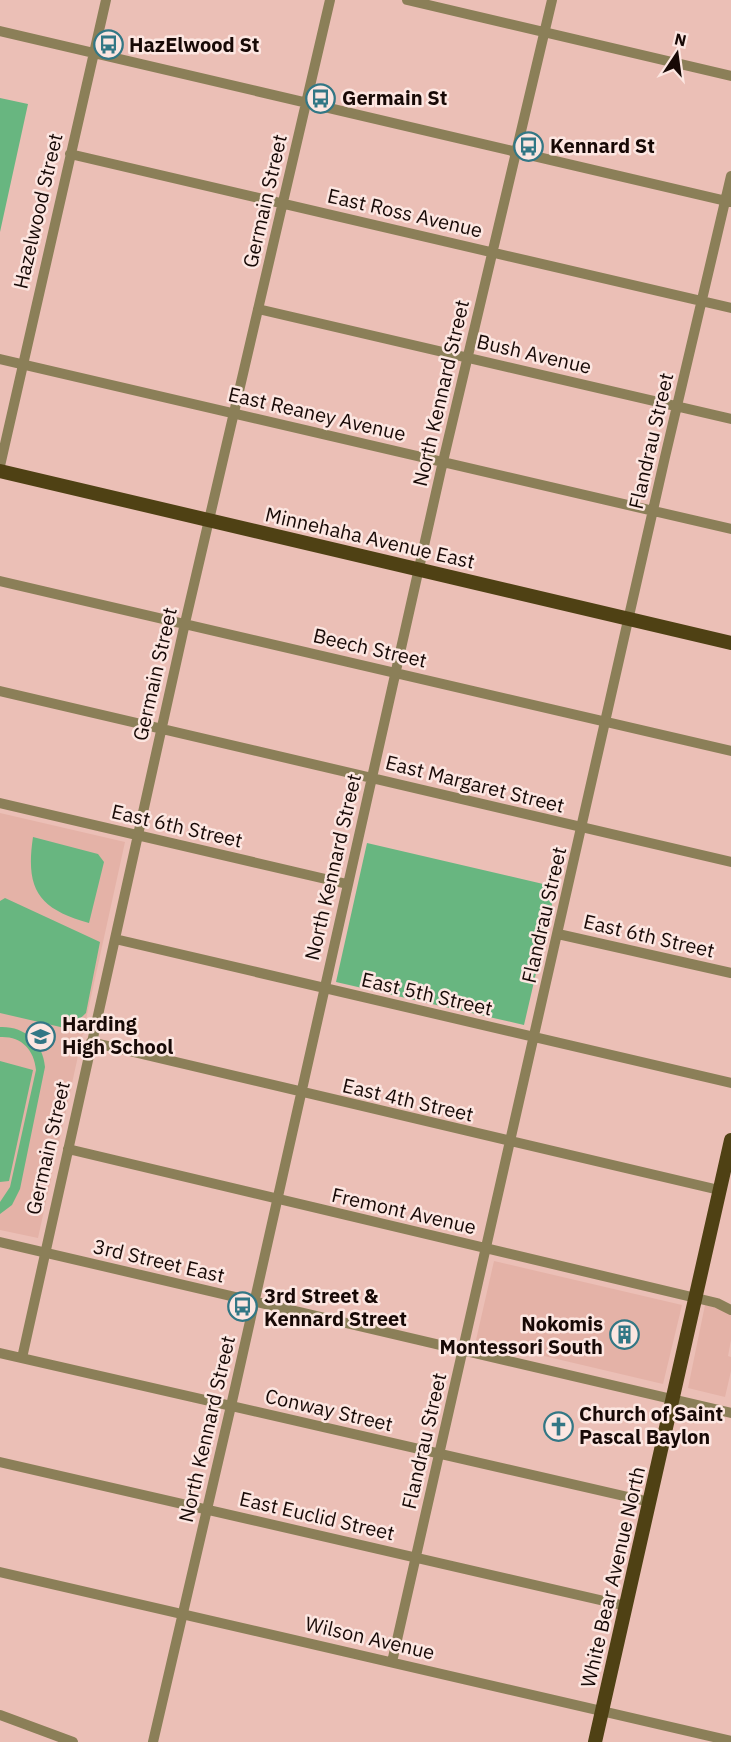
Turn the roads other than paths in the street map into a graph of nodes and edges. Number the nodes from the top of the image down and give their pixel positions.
1 (106, 0) edge
2 (330, 0) edge
3 (407, 0) edge
4 (552, 0) edge
5 (0, 32) edge
6 (544, 32) junction
7 (93, 54) junction
8 (731, 76) edge
9 (306, 104) junction
10 (516, 153) junction
11 (70, 154) junction
12 (731, 176) edge
13 (728, 202) edge
14 (283, 204) junction
15 (493, 252) junction
16 (702, 302) junction
17 (731, 308) edge
18 (258, 309) junction
19 (468, 357) junction
20 (0, 358) edge
21 (21, 363) junction
22 (677, 406) junction
23 (234, 414) junction
24 (731, 419) edge
25 (443, 462) junction
26 (0, 466) edge
27 (0, 471) edge
28 (652, 511) junction
29 (208, 520) junction
30 (731, 529) edge
31 (418, 570) junction
32 (0, 580) edge
33 (630, 619) junction
34 (184, 623) junction
35 (731, 643) edge
36 (395, 672) junction
37 (0, 691) edge
38 (607, 722) junction
39 (161, 730) junction
40 (731, 751) edge
41 (371, 778) junction
42 (0, 803) edge
43 (582, 828) junction
44 (138, 835) junction
45 (731, 862) edge
46 (347, 884) junction
47 (558, 934) junction
48 (114, 939) junction
49 (731, 973) edge
50 (325, 988) junction
51 (535, 1037) junction
52 (91, 1042) junction
53 (731, 1083) edge
54 (301, 1094) junction
55 (731, 1140) edge
56 (511, 1142) junction
57 (68, 1149) junction
58 (719, 1190) junction
59 (277, 1199) junction
60 (0, 1242) edge
61 (486, 1248) junction
62 (44, 1253) junction
63 (695, 1298) junction
64 (254, 1301) junction
65 (731, 1310) edge
66 (463, 1351) junction
67 (0, 1353) edge
68 (22, 1358) junction
69 (673, 1399) junction
70 (231, 1406) junction
71 (731, 1413) edge
72 (440, 1454) junction
73 (0, 1462) edge
74 (650, 1502) junction
75 (207, 1510) junction
76 (416, 1558) junction
77 (0, 1572) edge
78 (626, 1606) junction
79 (183, 1614) junction
80 (392, 1662) junction
81 (602, 1711) junction
82 (0, 1715) edge
83 (731, 1741) edge
84 (73, 1742) edge
85 (153, 1742) edge
86 (595, 1742) edge

1 - 7 street, Hazelwood Street
2 - 9 street, Germain Street
3 - 6 street
4 - 6 street, North Kennard Street
5 - 7 street
6 - 8 street
6 - 10 street, North Kennard Street
7 - 9 street
7 - 11 street, Hazelwood Street
9 - 10 street
9 - 14 street, Germain Street
10 - 13 street
10 - 15 street, North Kennard Street
11 - 14 street, East Ross Avenue
11 - 21 street, Hazelwood Street
12 - 13 street, Flandrau Street
13 - 16 street, Flandrau Street
14 - 15 street, East Ross Avenue
14 - 18 street, Germain Street
15 - 16 street, East Ross Avenue
15 - 19 street, North Kennard Street
16 - 17 street, East Ross Avenue
16 - 22 street, Flandrau Street
18 - 19 street, Bush Avenue
18 - 23 street, Germain Street
19 - 22 street, Bush Avenue
19 - 25 street, North Kennard Street
20 - 21 street, East Reaney Avenue
21 - 23 street, East Reaney Avenue
21 - 26 street, Hazelwood Street
22 - 24 street, Bush Avenue
22 - 28 street, Flandrau Street
23 - 25 street, East Reaney Avenue
23 - 29 street, Germain Street
25 - 28 street, East Reaney Avenue
25 - 31 street, North Kennard Street
27 - 29 main road, Minnehaha Avenue East
28 - 30 street, East Reaney Avenue
28 - 33 street, Flandrau Street
29 - 31 main road, Minnehaha Avenue East
29 - 34 street, Germain Street
31 - 33 main road, Minnehaha Avenue East
31 - 36 street, North Kennard Street
32 - 34 street, Beech Street
33 - 35 main road, Minnehaha Avenue East
33 - 38 street, Flandrau Street
34 - 36 street, Beech Street
34 - 39 street, Germain Street
36 - 38 street, Beech Street
36 - 41 street, North Kennard Street
37 - 39 street, East Margaret Street
38 - 40 street, Beech Street
38 - 43 street, Flandrau Street
39 - 41 street, East Margaret Street
39 - 44 street, Germain Street
41 - 43 street, East Margaret Street
41 - 46 street, North Kennard Street
42 - 44 street, East 6th Street
43 - 45 street, East Margaret Street
43 - 47 street, Flandrau Street
44 - 46 street, East 6th Street
44 - 48 street, Germain Street
46 - 50 street, North Kennard Street
47 - 49 street, East 6th Street
47 - 51 street, Flandrau Street
48 - 50 street, East 5th Street
48 - 52 street, Germain Street
50 - 51 street, East 5th Street
50 - 54 street, North Kennard Street
51 - 53 street, East 5th Street
51 - 56 street, Flandrau Street
52 - 54 street, East 4th Street
52 - 57 street, Germain Street
54 - 56 street, East 4th Street
54 - 59 street, North Kennard Street
55 - 58 main road, White Bear Avenue North
56 - 58 street, East 4th Street
56 - 61 street, Flandrau Street
57 - 59 street, Fremont Avenue
57 - 62 street, Germain Street
58 - 63 main road, White Bear Avenue North
59 - 61 street, Fremont Avenue
59 - 64 street, North Kennard Street
60 - 62 street, 3rd Street East
61 - 63 street, Fremont Avenue
61 - 66 street, Flandrau Street
62 - 64 street, 3rd Street East
62 - 68 street, Germain Street
63 - 65 street, Fremont Avenue
63 - 69 main road, White Bear Avenue North
64 - 66 street, 3rd Street East
64 - 70 street, North Kennard Street
66 - 69 street, 3rd Street East
66 - 72 street, Flandrau Street
67 - 68 street, Conway Street
68 - 70 street, Conway Street
69 - 71 street, 3rd Street East
69 - 74 main road, White Bear Avenue North
70 - 72 street, Conway Street
70 - 75 street, North Kennard Street
72 - 74 street, Conway Street
72 - 76 street, Flandrau Street
73 - 75 street, East Euclid Street
74 - 78 main road, White Bear Avenue North
75 - 76 street, East Euclid Street
75 - 79 street, North Kennard Street
76 - 78 street, East Euclid Street
76 - 80 street, Flandrau Street
77 - 79 street, Wilson Avenue
78 - 81 main road, White Bear Avenue North
79 - 80 street, Wilson Avenue
79 - 85 street, North Kennard Street
80 - 81 street, Wilson Avenue
81 - 83 street, Wilson Avenue
81 - 86 main road, White Bear Avenue North
82 - 84 street

